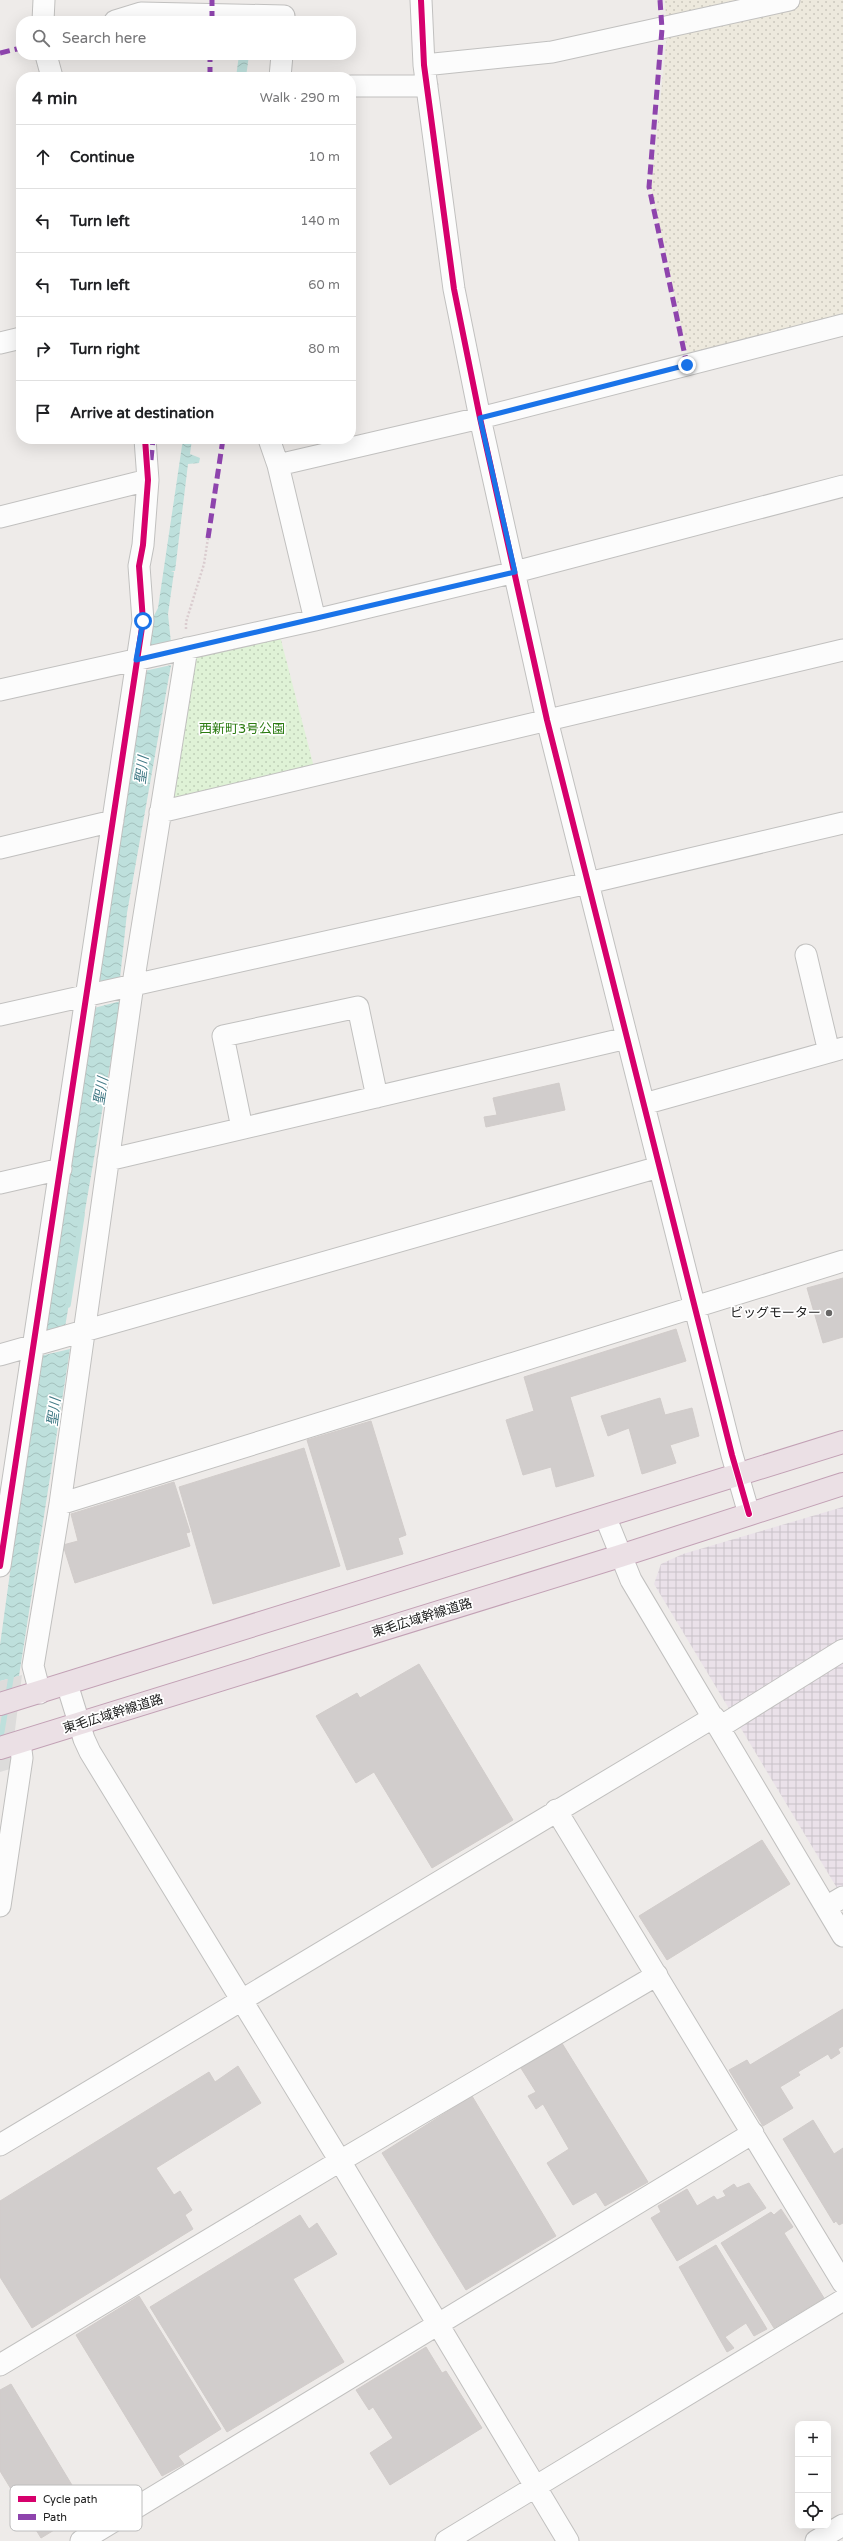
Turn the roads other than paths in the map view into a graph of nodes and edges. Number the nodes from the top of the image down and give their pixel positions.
1 (44, 0) edge
2 (421, 0) edge
3 (789, 0) edge
4 (282, 13) edge
5 (43, 16) edge
6 (131, 16) edge
7 (47, 60) edge
8 (282, 60) edge
9 (424, 65) junction
10 (51, 72) edge
11 (280, 72) edge
12 (356, 86) edge
13 (427, 86) junction
14 (843, 325) edge
15 (16, 339) edge
16 (0, 343) edge
17 (480, 418) junction
18 (145, 444) edge
19 (272, 444) edge
20 (278, 465) junction
21 (148, 480) junction
22 (843, 486) edge
23 (0, 517) edge
24 (515, 572) junction
25 (315, 620) junction
26 (179, 650) junction
27 (843, 650) edge
28 (140, 659) junction
29 (0, 690) edge
30 (547, 720) junction
31 (160, 812) junction
32 (113, 821) junction
33 (843, 823) edge
34 (0, 848) edge
35 (588, 883) junction
36 (806, 955) dead end
37 (130, 984) junction
38 (90, 993) junction
39 (0, 1015) edge
40 (627, 1038) junction
41 (836, 1050) edge
42 (377, 1097) junction
43 (644, 1104) junction
44 (242, 1128) junction
45 (108, 1160) junction
46 (659, 1167) junction
47 (61, 1169) junction
48 (0, 1183) edge
49 (843, 1261) edge
50 (695, 1307) junction
51 (80, 1331) junction
52 (39, 1344) junction
53 (0, 1355) edge
54 (843, 1442) edge
55 (737, 1474) junction
56 (843, 1484) edge
57 (60, 1504) junction
58 (749, 1514) junction
59 (605, 1516) junction
60 (620, 1556) junction
61 (0, 1566) edge
62 (843, 1650) edge
63 (67, 1684) junction
64 (20, 1698) edge
65 (717, 1722) junction
66 (79, 1724) junction
67 (11, 1745) edge
68 (556, 1810) junction
69 (834, 1902) edge
70 (0, 1906) edge
71 (843, 1936) edge
72 (657, 1975) junction
73 (241, 2000) junction
74 (753, 2132) junction
75 (0, 2145) edge
76 (340, 2161) junction
77 (843, 2283) edge
78 (843, 2300) edge
79 (438, 2325) junction
80 (0, 2365) edge
81 (535, 2487) junction
82 (142, 2504) edge
83 (843, 2525) edge
84 (98, 2531) edge
85 (81, 2541) edge
86 (446, 2541) edge
87 (568, 2541) edge
88 (816, 2541) edge

1 - 5 street
2 - 9 street
3 - 9 street
4 - 6 street
7 - 10 street
8 - 11 street
9 - 13 street
12 - 13 street
13 - 17 street
14 - 17 street
15 - 16 street
17 - 20 street
17 - 24 street
18 - 21 street
19 - 20 street
20 - 25 street
21 - 23 street
21 - 28 street
22 - 24 street
24 - 25 street
24 - 30 street
25 - 26 street
26 - 28 street
26 - 31 street
27 - 30 street
28 - 29 street
28 - 32 street
30 - 31 street
30 - 35 street
31 - 37 street
32 - 34 street
32 - 38 street
33 - 35 street
35 - 37 street
35 - 40 street
36 - 41 street
37 - 38 street
37 - 45 street
38 - 39 street
38 - 47 street
40 - 42 street
40 - 43 street
41 - 43 street
42 - 44 street
42 - 44 street
43 - 46 street
44 - 45 street
45 - 51 street
46 - 50 street
46 - 51 street
47 - 48 street
47 - 52 street
49 - 50 street
50 - 55 street
50 - 57 street
51 - 52 street
51 - 57 street
52 - 53 street
52 - 61 street
54 - 55 highway
55 - 58 street
55 - 59 highway
56 - 58 highway, 東毛広域幹線道路
57 - 64 street
58 - 60 highway, 東毛広域幹線道路
59 - 60 street
59 - 63 highway
60 - 65 street
60 - 66 highway, 東毛広域幹線道路
62 - 65 street
63 - 64 highway
63 - 66 street
65 - 68 street
65 - 69 street
66 - 67 highway, 東毛広域幹線道路
66 - 73 street
67 - 70 street
68 - 72 street
68 - 73 street
69 - 71 street
72 - 74 street
72 - 76 street
73 - 75 street
73 - 76 street
74 - 77 street
74 - 79 street
76 - 79 street
76 - 80 street
78 - 81 street
79 - 81 street
79 - 82 street
81 - 86 street
81 - 87 street
83 - 88 street
84 - 85 street

